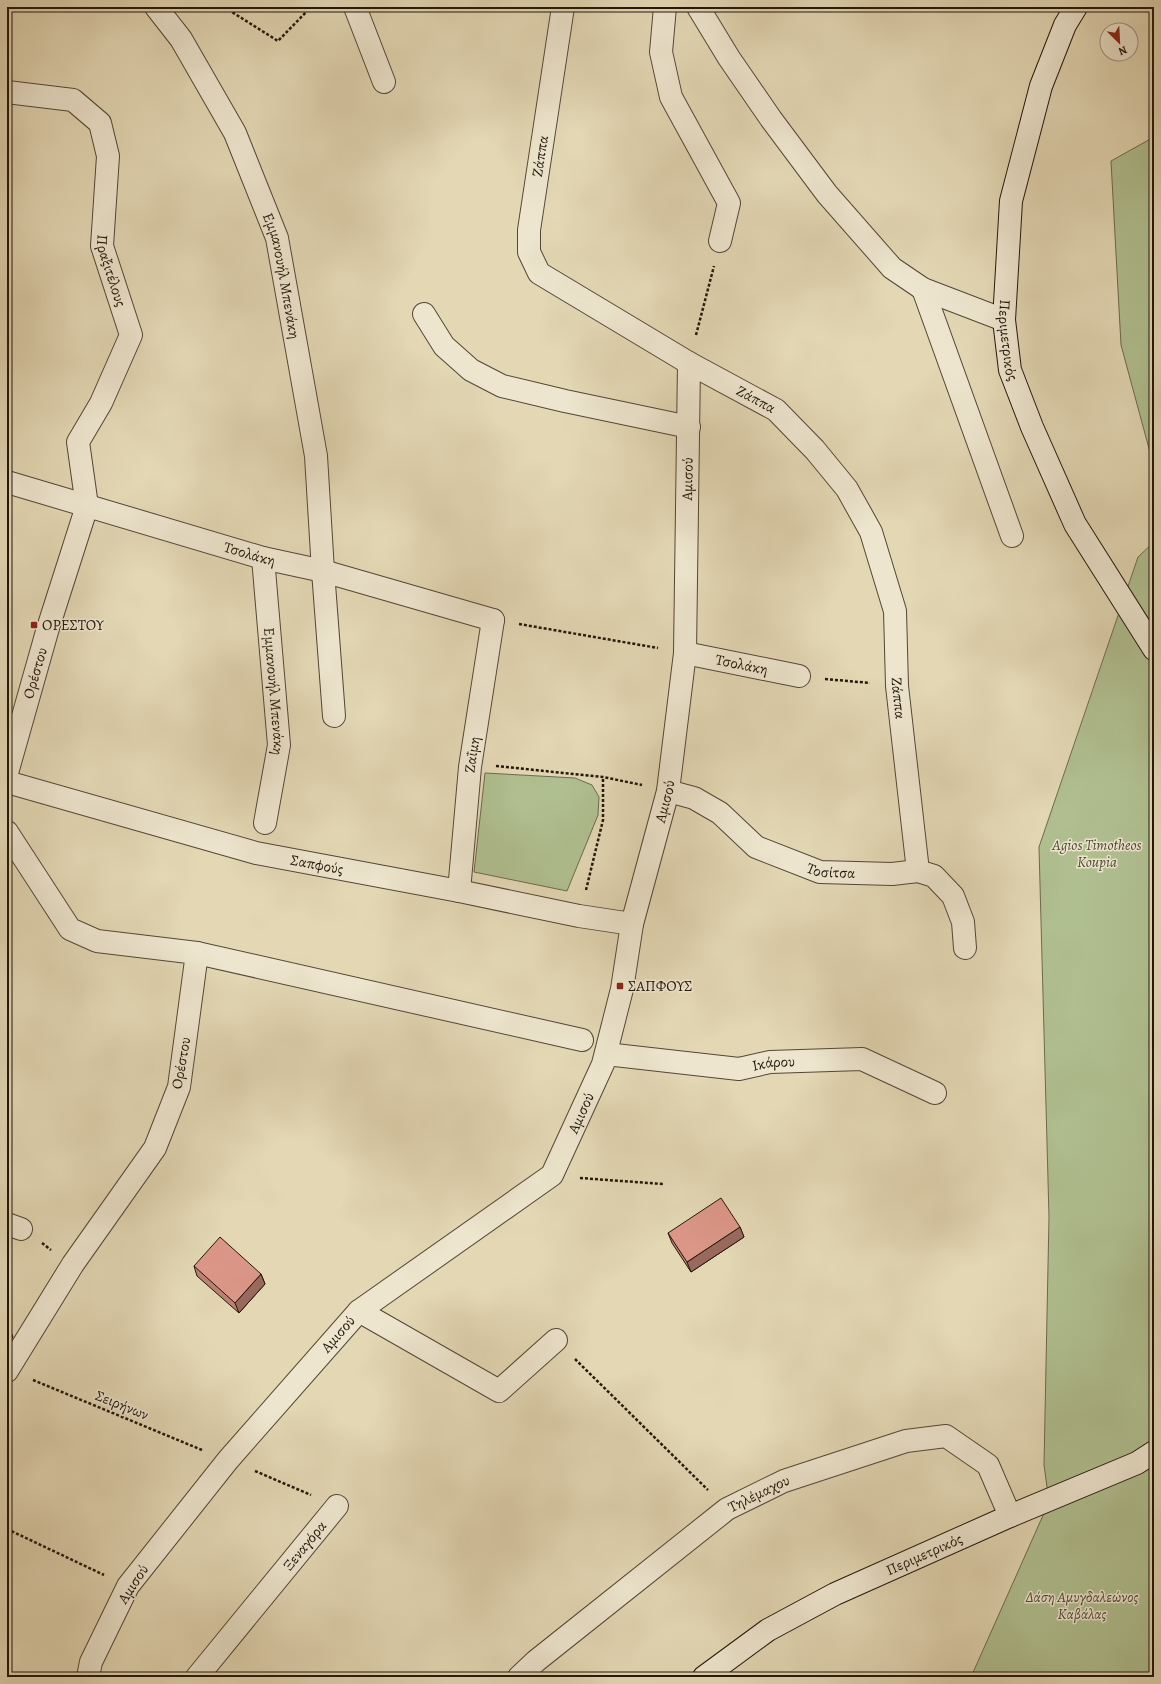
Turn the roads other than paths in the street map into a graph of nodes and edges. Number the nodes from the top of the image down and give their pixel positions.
1 (156, 7) edge
2 (355, 7) edge
3 (563, 7) edge
4 (665, 7) edge
5 (698, 7) edge
6 (1076, 7) edge
7 (384, 82) dead end
8 (7, 92) edge
9 (720, 241) road end
10 (923, 289) junction
11 (424, 314) dead end
12 (1004, 320) junction
13 (689, 363) junction
14 (689, 427) junction
15 (7, 482) edge
16 (87, 506) junction
17 (1012, 536) dead end
18 (262, 558) junction
19 (323, 571) junction
20 (493, 620) joint
21 (1154, 649) edge
22 (685, 653) junction
23 (799, 676) road end
24 (334, 716) dead end
25 (7, 773) edge
26 (7, 782) edge
27 (668, 791) junction
28 (265, 823) dead end
29 (7, 832) edge
30 (918, 871) junction
31 (459, 891) junction
32 (632, 924) junction
33 (965, 948) dead end
34 (197, 953) junction
35 (582, 1040) dead end
36 (606, 1054) junction
37 (935, 1093) dead end
38 (359, 1311) junction
39 (556, 1340) road end
40 (7, 1370) edge
41 (1154, 1452) edge
42 (337, 1506) road end
43 (1010, 1516) junction
44 (88, 1677) edge
45 (197, 1677) edge
46 (519, 1677) edge
47 (704, 1677) edge

1 - 19 street, Εμμανουήλ Μπενάκη
2 - 7 street
3 - 13 street, Ζάππα
4 - 9 street
5 - 10 street
6 - 12 street, Περιμετρικός
8 - 16 street, Πραξιτέλους
10 - 12 street
10 - 17 street
11 - 14 street
12 - 21 street, Περιμετρικός
13 - 14 street, Αμισού
13 - 30 street, Ζάππα
14 - 22 street, Αμισού
15 - 16 street, Τσολάκη
16 - 18 street, Τσολάκη
16 - 25 street, Ορέστου
18 - 19 street, Τσολάκη
18 - 28 street, Εμμανουήλ Μπενάκη
19 - 20 street, Τσολάκη
19 - 24 street, Εμμανουήλ Μπενάκη
20 - 31 street, Ζαΐμη
22 - 23 street, Τσολάκη
22 - 27 street, Αμισού
26 - 31 street, Σαπφούς
27 - 30 street, Τοσίτσα
27 - 32 street, Αμισού
29 - 34 street
30 - 33 street, Τοσίτσα
31 - 32 street, Σαπφούς
32 - 36 street, Αμισού
34 - 35 street
34 - 40 street, Ορέστου
36 - 37 street, Ικάρου
36 - 38 street, Αμισού
38 - 39 street
38 - 44 street, Αμισού
41 - 43 street, Περιμετρικός
42 - 45 street, Ξεναγόρα
43 - 46 street, Τηλέμαχου
43 - 47 street, Περιμετρικός

